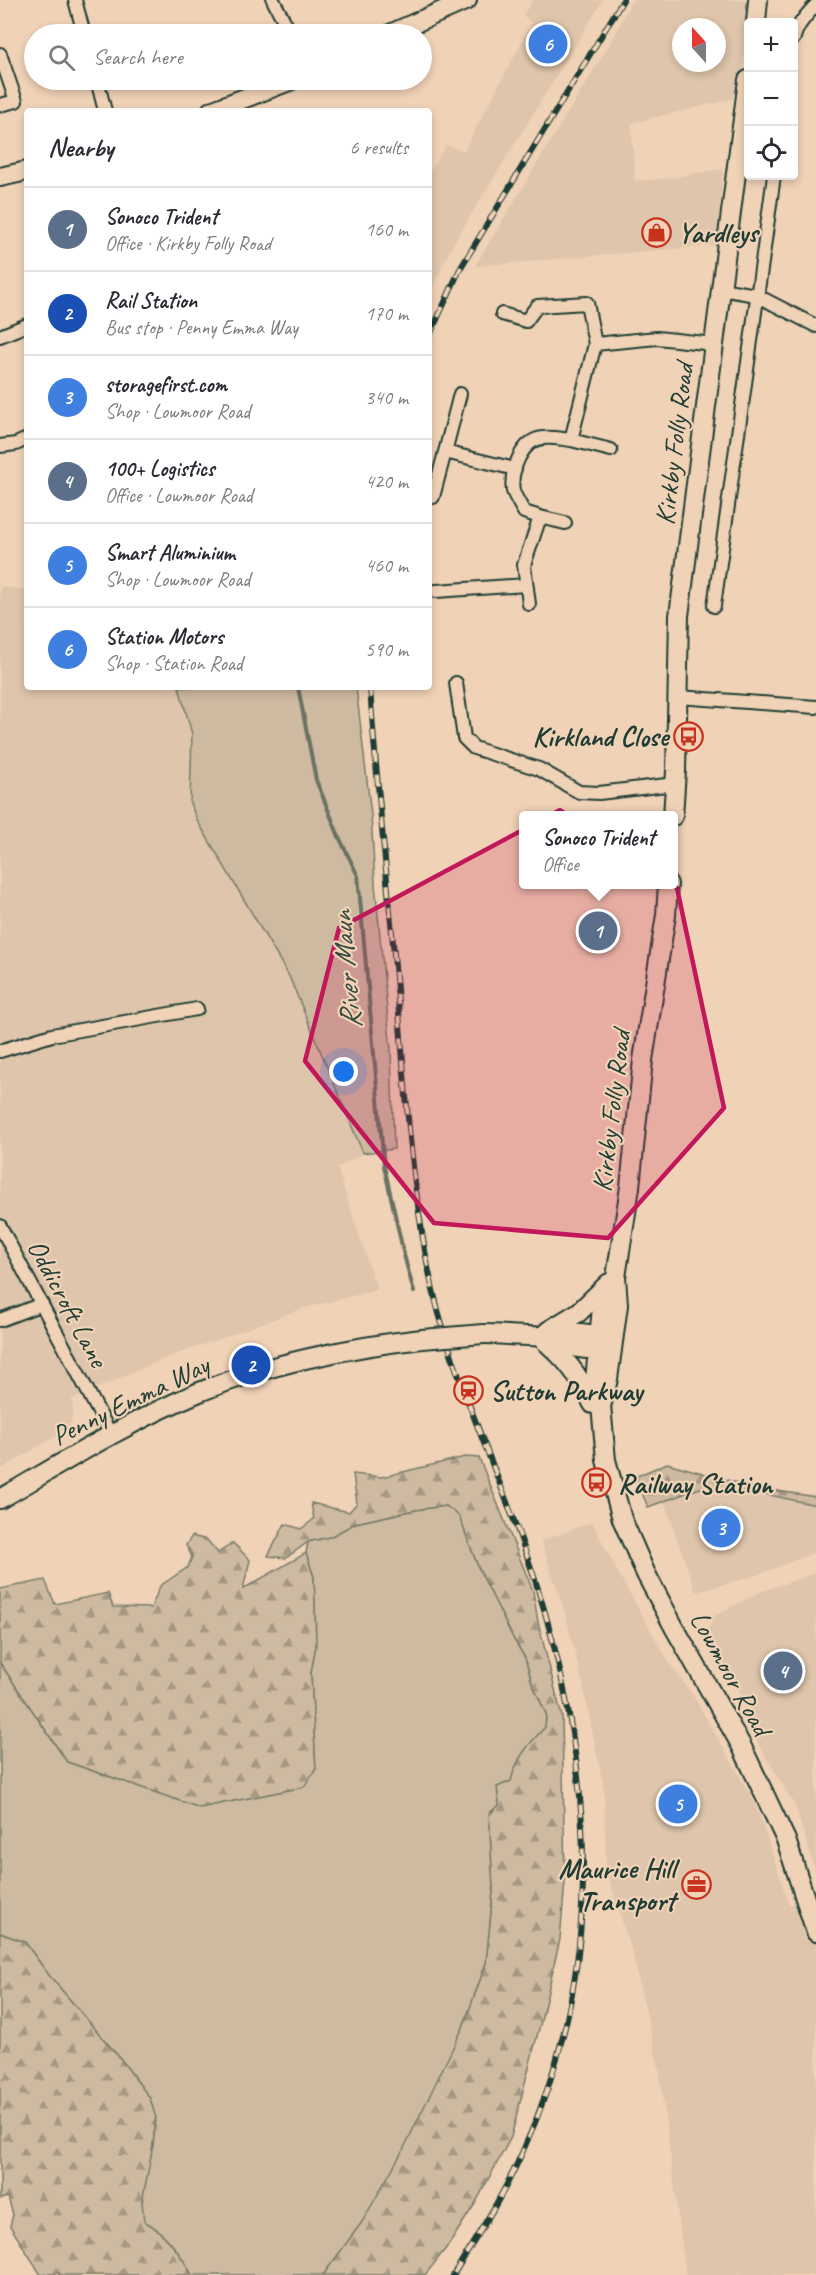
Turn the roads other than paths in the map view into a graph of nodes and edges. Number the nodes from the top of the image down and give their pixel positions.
1 (75, 0) edge
2 (273, 0) edge
3 (467, 0) edge
4 (758, 0) edge
5 (816, 5) edge
6 (756, 18) edge
7 (81, 24) edge
8 (286, 24) edge
9 (413, 24) edge
10 (798, 31) edge
11 (0, 54) edge
12 (100, 90) edge
13 (266, 90) edge
14 (0, 105) edge
15 (104, 108) edge
16 (219, 108) edge
17 (744, 111) edge
18 (24, 172) edge
19 (0, 177) edge
20 (773, 180) edge
21 (721, 289) junction
22 (756, 295) junction
23 (502, 314) dead end
24 (24, 326) edge
25 (816, 326) edge
26 (0, 336) edge
27 (596, 344) junction
28 (714, 344) junction
29 (460, 394) dead end
30 (24, 440) edge
31 (571, 440) junction
32 (0, 446) edge
33 (611, 450) dead end
34 (445, 452) junction
35 (515, 469) junction
36 (433, 497) dead end
37 (540, 517) junction
38 (565, 523) dead end
39 (526, 585) junction
40 (436, 591) dead end
41 (529, 604) dead end
42 (714, 606) dead end
43 (456, 683) dead end
44 (678, 697) junction
45 (816, 707) edge
46 (675, 784) junction
47 (673, 811) edge
48 (668, 889) edge
49 (197, 1009) dead end
50 (0, 1052) edge
51 (0, 1226) edge
52 (616, 1277) junction
53 (42, 1304) junction
54 (0, 1320) edge
55 (539, 1336) junction
56 (602, 1343) junction
57 (603, 1425) junction
58 (111, 1435) junction
59 (0, 1499) edge
60 (816, 1932) edge

1 - 7 street
2 - 8 street
3 - 9 main road
4 - 6 main road
5 - 10 street
11 - 14 street
12 - 15 street
13 - 16 main road
17 - 21 main road, Kirkby Folly Road
18 - 19 main road
20 - 22 street
21 - 22 street
21 - 28 main road, Kirkby Folly Road
22 - 25 street
22 - 42 street
23 - 27 street
24 - 26 street
27 - 28 street
27 - 31 street
28 - 44 main road, Kirkby Folly Road
29 - 34 street
30 - 32 street
31 - 33 street
31 - 35 street
34 - 35 street
34 - 36 street
35 - 37 street
37 - 38 street
37 - 39 street
39 - 40 street
39 - 41 street
43 - 46 street
44 - 45 street
44 - 46 main road, Kirkby Folly Road
46 - 47 main road, Kirkby Folly Road
48 - 52 main road, Kirkby Folly Road
49 - 50 street
51 - 53 street, Oddicroft Lane
52 - 55 main road
52 - 56 main road, Lowmoor Road
53 - 54 street
53 - 58 street, Oddicroft Lane
55 - 56 main road, Penny Emma Way
55 - 57 main road
55 - 58 main road, Penny Emma Way, bridge
56 - 57 main road, Lowmoor Road
57 - 60 main road, Lowmoor Road
58 - 59 main road, Penny Emma Way

